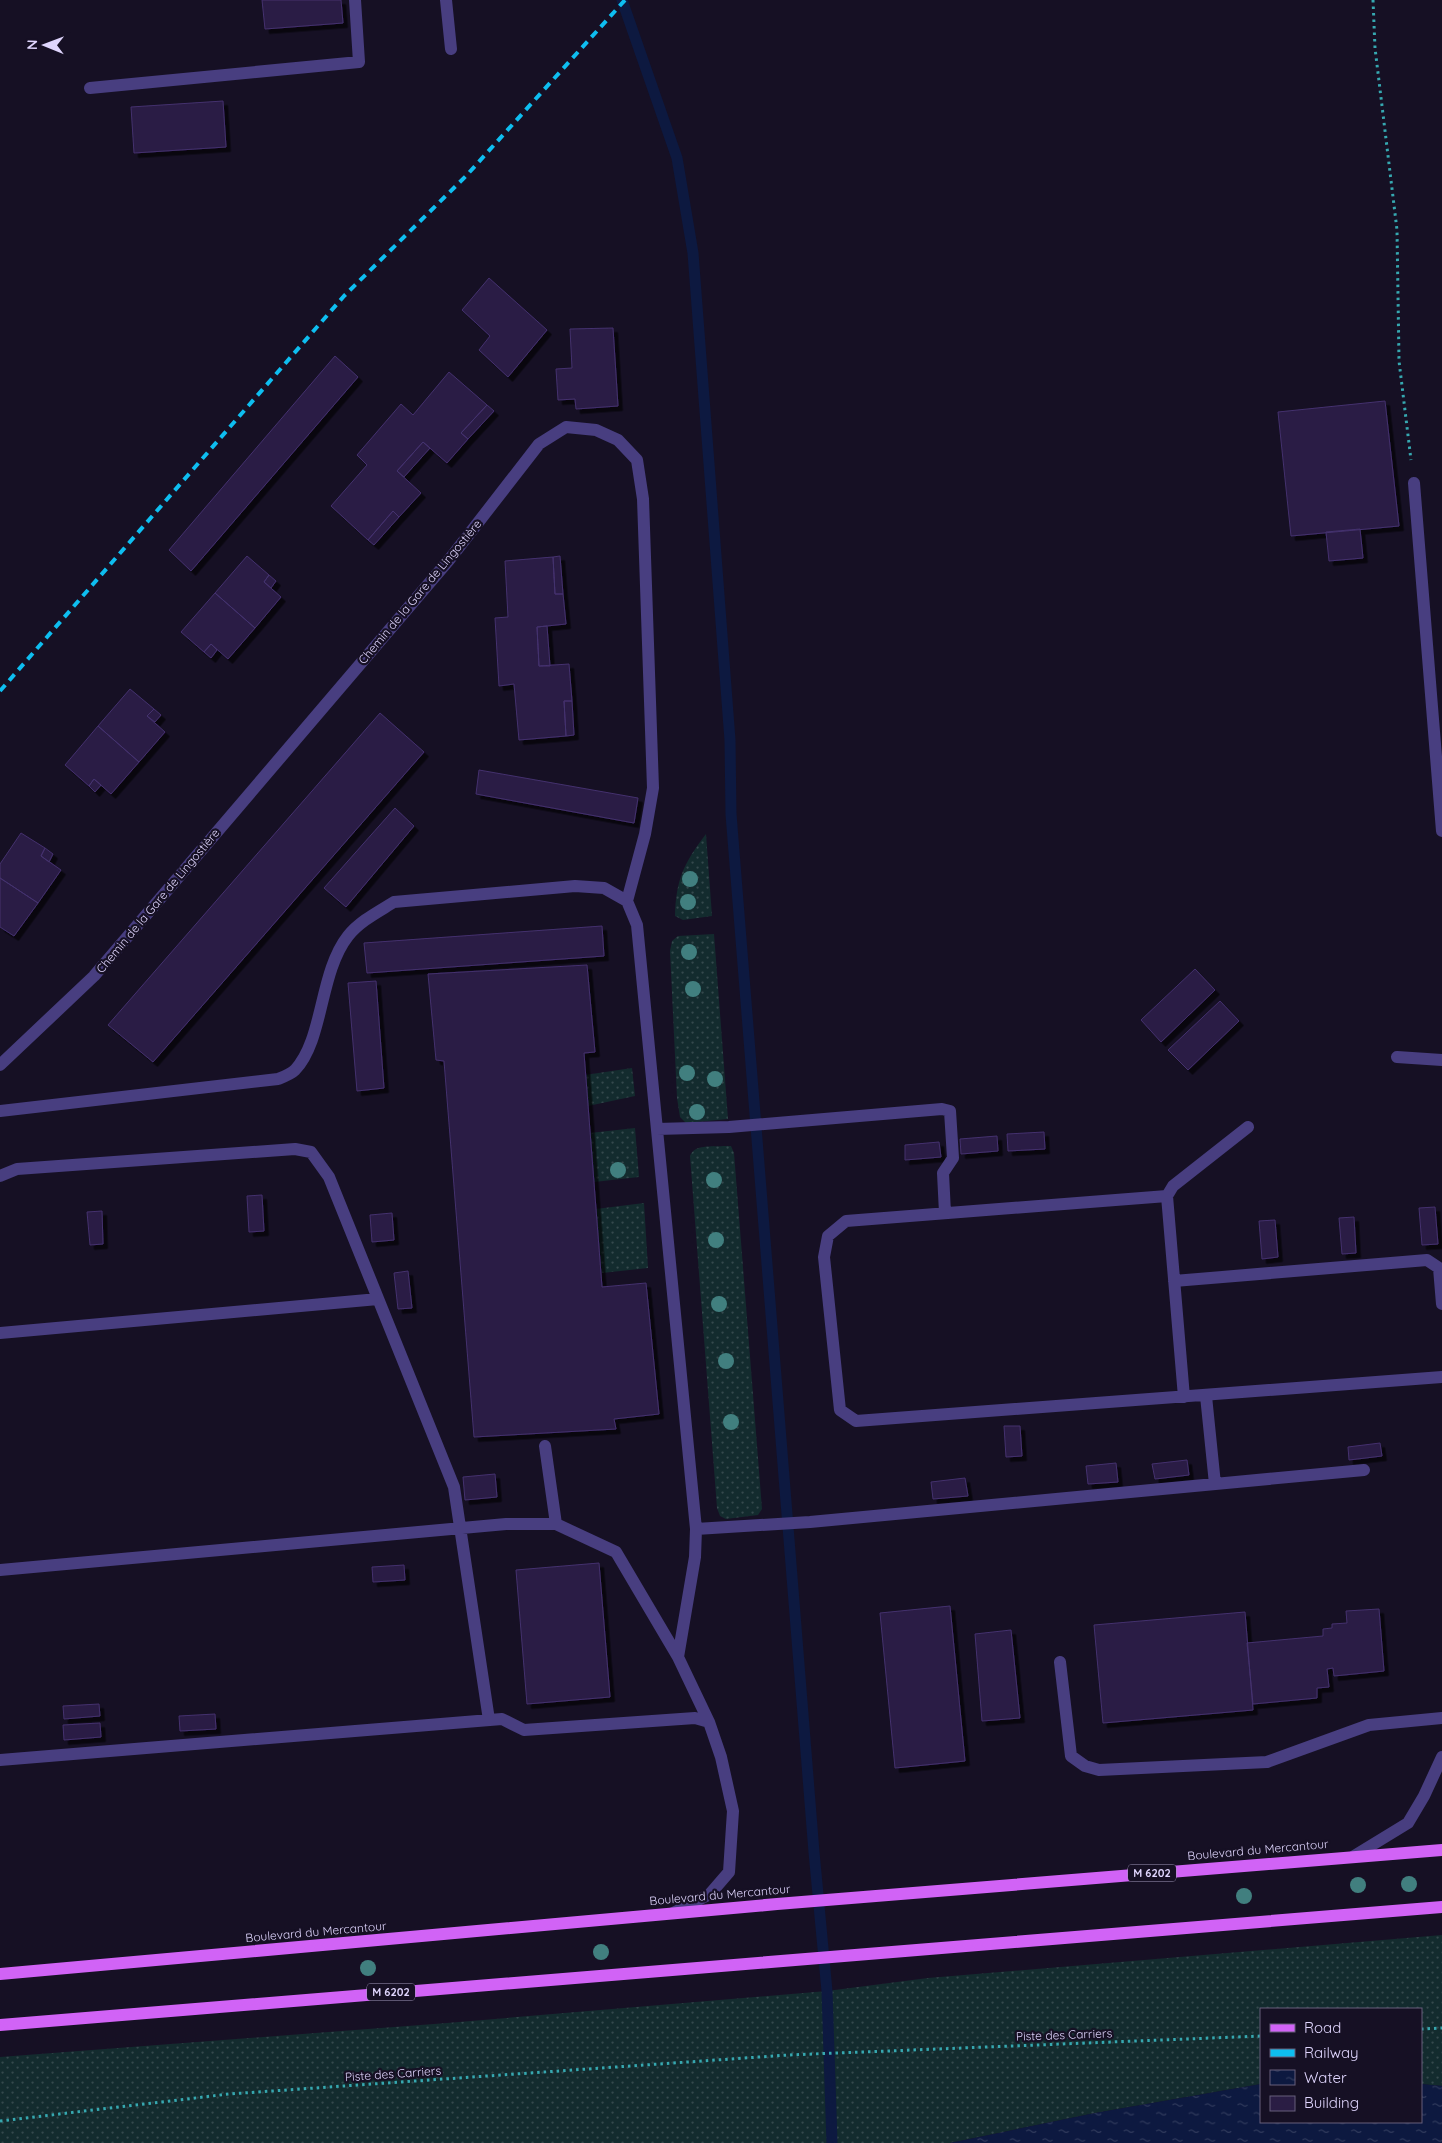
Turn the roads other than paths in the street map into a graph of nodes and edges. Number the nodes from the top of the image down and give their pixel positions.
1 (355, 0) edge
2 (446, 0) edge
3 (451, 49) dead end
4 (90, 88) dead end
5 (1414, 483) road end
6 (1442, 831) edge
7 (627, 901) junction
8 (1397, 1056) dead end
9 (1442, 1060) edge
10 (0, 1065) edge
11 (0, 1111) edge
12 (1248, 1127) dead end
13 (657, 1129) junction
14 (0, 1176) edge
15 (1167, 1196) junction
16 (945, 1213) junction
17 (1174, 1281) junction
18 (378, 1299) junction
19 (1442, 1304) edge
20 (0, 1333) edge
21 (1442, 1377) edge
22 (1206, 1396) junction
23 (1184, 1397) junction
24 (545, 1446) dead end
25 (1364, 1470) dead end
26 (1215, 1484) junction
27 (556, 1524) junction
28 (461, 1528) junction
29 (696, 1529) junction
30 (0, 1570) edge
31 (678, 1657) junction
32 (1060, 1662) dead end
33 (1442, 1718) edge
34 (489, 1720) junction
35 (709, 1722) junction
36 (1442, 1757) edge
37 (0, 1760) edge
38 (1442, 1850) edge
39 (1354, 1856) junction
40 (1442, 1907) edge
41 (673, 1913) junction
42 (0, 1974) edge
43 (0, 2025) edge

1 - 4 street
2 - 3 street
5 - 6 street
7 - 10 street, Chemin de la Gare de Lingostière
7 - 11 street
7 - 13 street
8 - 9 street
12 - 15 street
13 - 16 street
13 - 29 street
14 - 18 street
15 - 16 street
15 - 17 street
16 - 23 street
17 - 19 street
17 - 23 street
18 - 20 street
18 - 28 street
21 - 22 street
22 - 23 street
22 - 26 street
24 - 27 street
25 - 26 street
26 - 29 street
27 - 28 street
27 - 31 street
28 - 30 street
28 - 34 street
29 - 31 street
31 - 35 street
32 - 33 street
34 - 35 street
34 - 37 street
35 - 41 street
36 - 39 street
38 - 39 main road, Boulevard du Mercantour / M 6202
39 - 41 main road, Boulevard du Mercantour / M 6202
40 - 43 main road, M 6202
41 - 42 main road, Boulevard du Mercantour / M 6202

